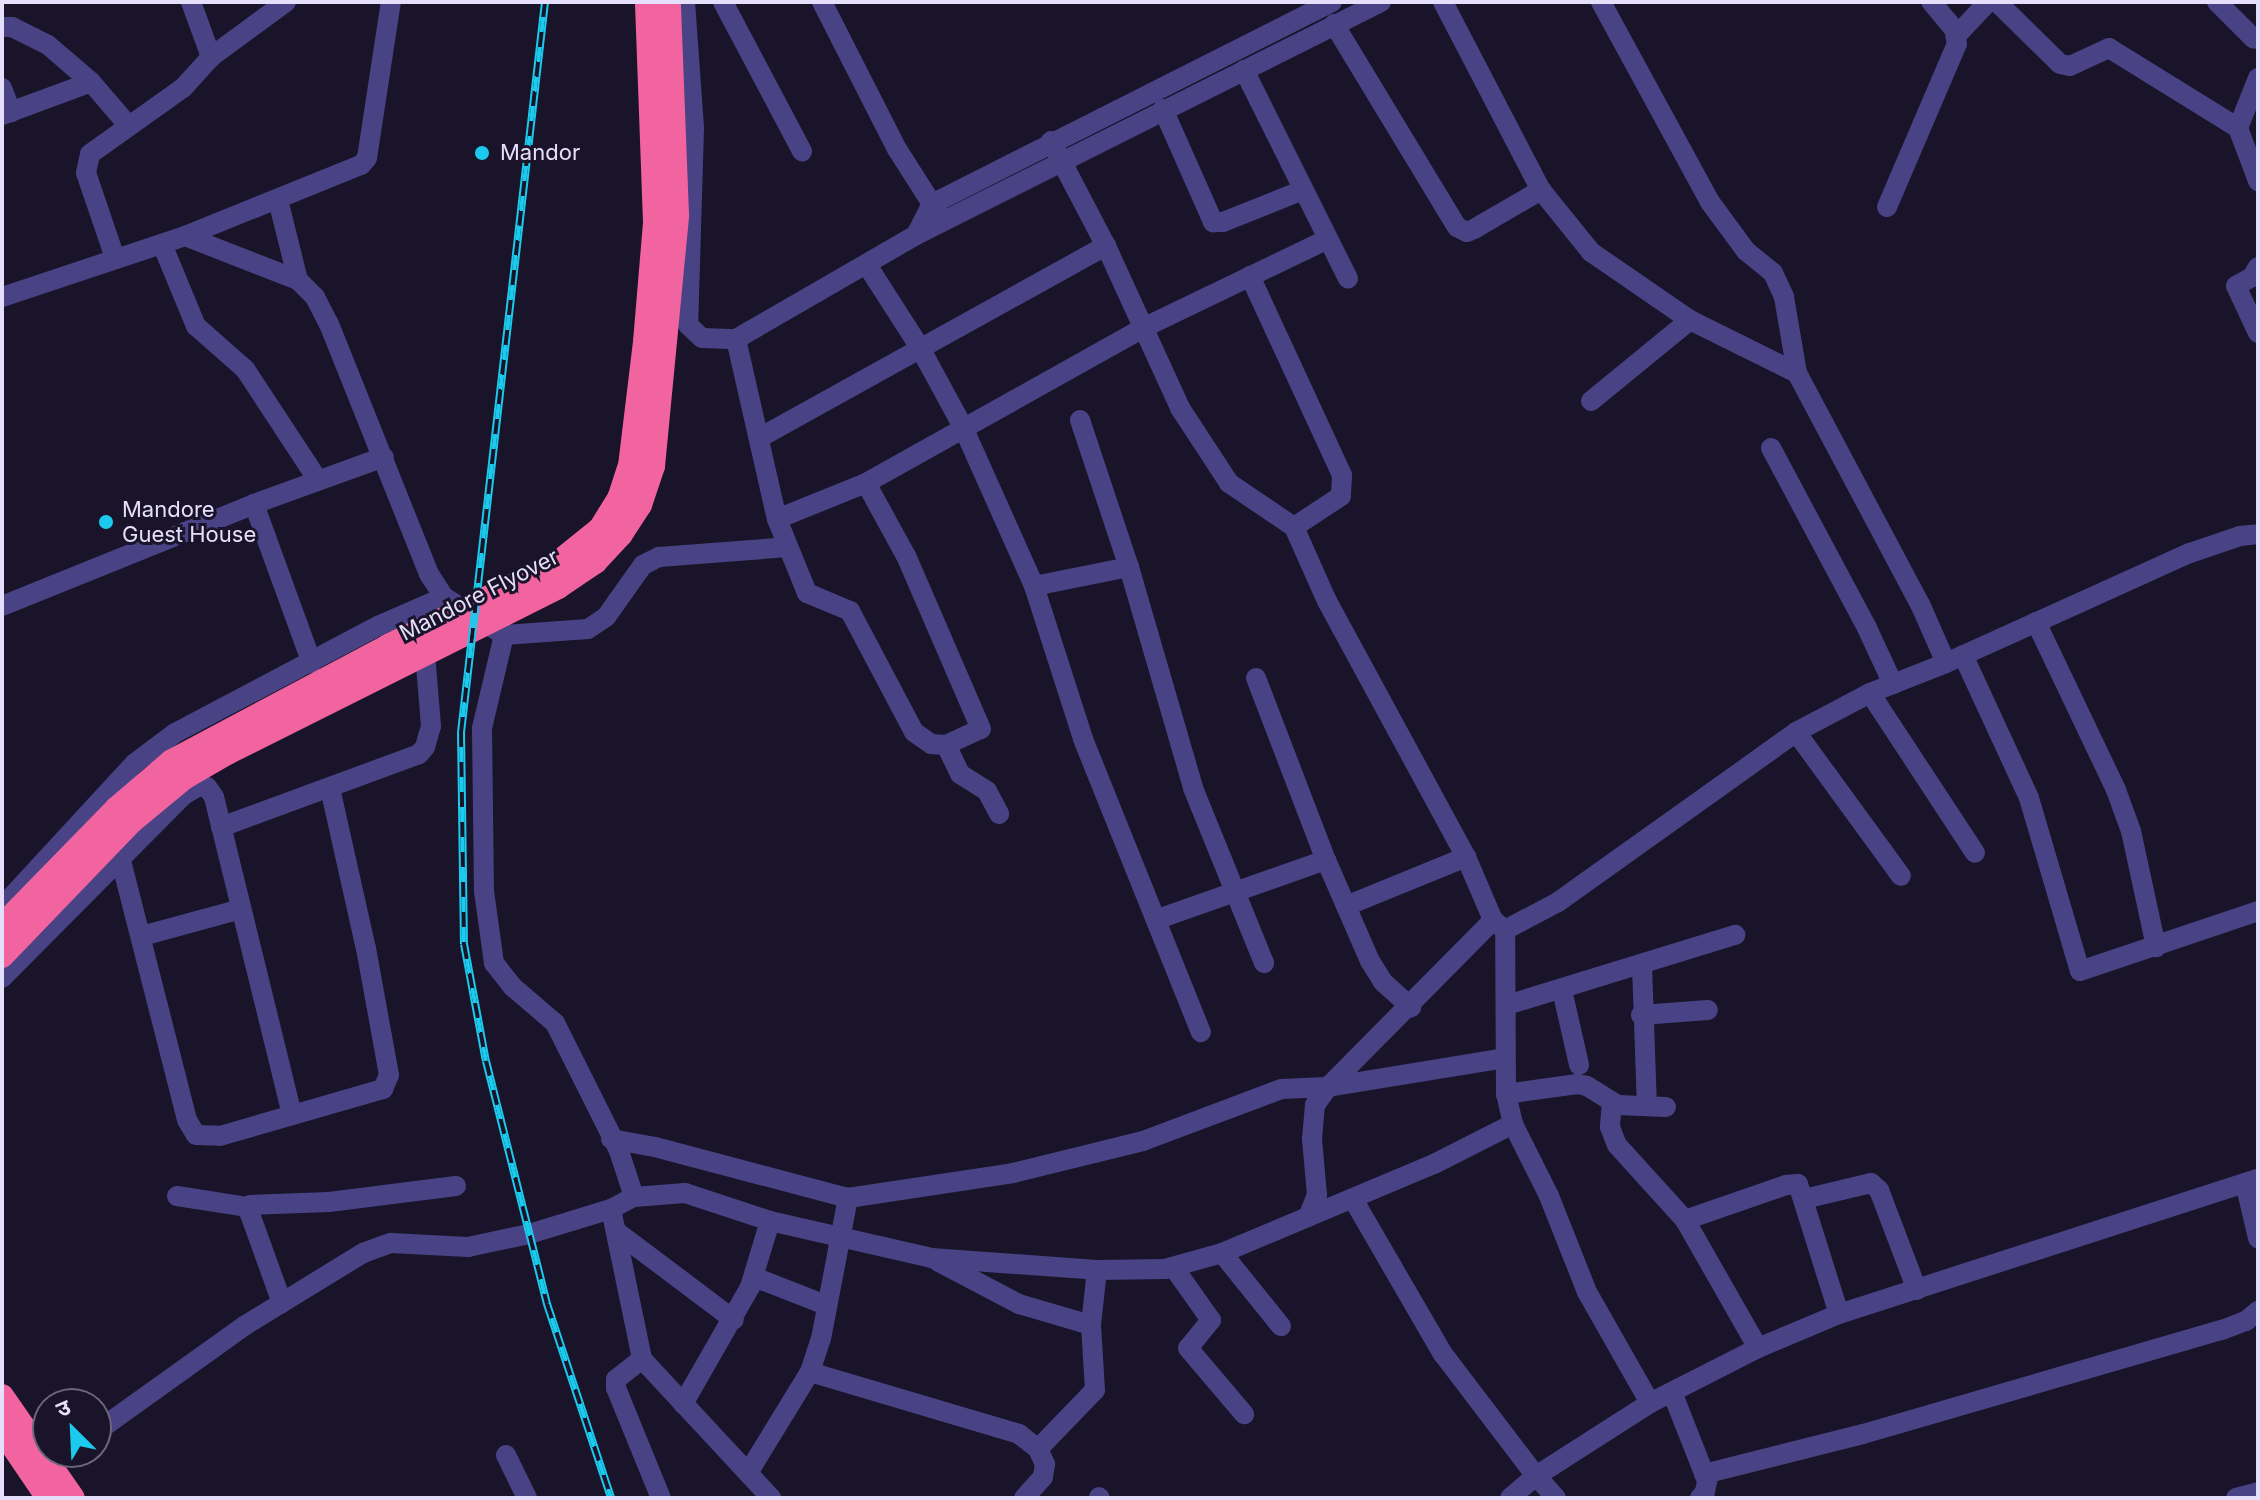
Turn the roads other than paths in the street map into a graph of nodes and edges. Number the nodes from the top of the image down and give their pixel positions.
1 (191, 2) edge
2 (286, 2) edge
3 (391, 2) edge
4 (723, 2) edge
5 (822, 2) edge
6 (1332, 2) edge
7 (1381, 2) edge
8 (1443, 2) edge
9 (1601, 2) edge
10 (1931, 2) edge
11 (1988, 2) edge
12 (1997, 2) edge
13 (2217, 2) edge
14 (664, 6) edge
15 (1334, 24) junction
16 (2, 27) edge
17 (1957, 35) junction
18 (2254, 39) dead end
19 (211, 57) junction
20 (1244, 70) junction
21 (2258, 78) edge
22 (91, 82) junction
23 (2, 88) edge
24 (1163, 109) junction
25 (6, 114) edge
26 (128, 125) junction
27 (2238, 128) junction
28 (1051, 141) junction
29 (802, 151) dead end
30 (1062, 164) junction
31 (2258, 181) edge
32 (1303, 190) junction
33 (1541, 190) junction
34 (278, 200) junction
35 (1887, 207) dead end
36 (938, 213) junction
37 (185, 236) junction
38 (1328, 239) junction
39 (162, 244) junction
40 (1106, 246) junction
41 (115, 258) junction
42 (867, 265) junction
43 (2258, 267) edge
44 (1250, 276) junction
45 (1348, 279) dead end
46 (298, 280) junction
47 (2, 297) edge
48 (1690, 320) junction
49 (1143, 328) junction
50 (2258, 333) edge
51 (736, 339) junction
52 (919, 346) junction
53 (1797, 373) junction
54 (1591, 401) dead end
55 (1080, 420) dead end
56 (963, 427) junction
57 (759, 438) junction
58 (1771, 448) dead end
59 (384, 457) junction
60 (318, 480) junction
61 (866, 483) junction
62 (254, 504) junction
63 (777, 519) junction
64 (1294, 527) junction
65 (2258, 534) edge
66 (788, 547) junction
67 (1129, 567) junction
68 (1034, 586) junction
69 (444, 597) junction
70 (2, 606) edge
71 (421, 608) junction
72 (2036, 622) junction
73 (504, 635) junction
74 (1949, 655) junction
75 (312, 663) junction
76 (1256, 678) dead end
77 (1890, 678) junction
78 (1870, 693) junction
79 (1796, 732) junction
80 (946, 745) junction
81 (330, 788) junction
82 (999, 814) dead end
83 (221, 827) junction
84 (1975, 853) dead end
85 (120, 857) junction
86 (1466, 857) junction
87 (1326, 860) junction
88 (1901, 876) dead end
89 (1238, 891) junction
90 (1346, 906) junction
91 (2, 907) edge
92 (241, 909) junction
93 (2258, 911) edge
94 (1158, 919) junction
95 (1496, 921) junction
96 (2, 926) edge
97 (1735, 935) dead end
98 (142, 936) junction
99 (2156, 947) junction
100 (2, 956) edge
101 (1264, 963) dead end
102 (1642, 965) junction
103 (2, 978) edge
104 (1562, 990) junction
105 (1405, 1002) junction
106 (1507, 1005) junction
107 (1708, 1010) dead end
108 (1641, 1015) junction
109 (1201, 1032) dead end
110 (1505, 1058) junction
111 (1579, 1065) dead end
112 (1320, 1087) junction
113 (1506, 1094) junction
114 (1612, 1102) junction
115 (292, 1114) junction
116 (1513, 1124) junction
117 (615, 1145) junction
118 (2252, 1181) edge
119 (456, 1186) dead end
120 (631, 1192) junction
121 (177, 1196) dead end
122 (848, 1198) junction
123 (1353, 1199) junction
124 (1804, 1199) junction
125 (611, 1209) junction
126 (249, 1211) junction
127 (1308, 1217) junction
128 (1685, 1220) junction
129 (770, 1221) junction
130 (617, 1232) junction
131 (843, 1233) junction
132 (2258, 1238) edge
133 (1222, 1253) junction
134 (931, 1258) junction
135 (1174, 1268) junction
136 (1097, 1270) junction
137 (754, 1277) junction
138 (1917, 1290) junction
139 (282, 1303) junction
140 (826, 1305) junction
141 (2258, 1311) edge
142 (1839, 1314) junction
143 (734, 1320) junction
144 (1091, 1325) junction
145 (1281, 1326) dead end
146 (1758, 1348) junction
147 (642, 1359) junction
148 (810, 1372) junction
149 (1672, 1392) junction
150 (2, 1396) edge
151 (1650, 1403) junction
152 (683, 1404) junction
153 (1244, 1414) dead end
154 (112, 1421) edge
155 (32, 1428) edge
156 (2, 1430) edge
157 (1038, 1449) junction
158 (506, 1455) dead end
159 (63, 1468) edge
160 (748, 1473) junction
161 (1704, 1474) junction
162 (1536, 1476) junction
163 (2258, 1492) edge
164 (48, 1498) edge
165 (73, 1498) edge
166 (527, 1498) edge
167 (661, 1498) edge
168 (771, 1498) edge
169 (1024, 1498) edge
170 (1510, 1498) edge
171 (1556, 1498) edge
172 (1700, 1498) edge
173 (2236, 1498) edge

1 - 19 street
2 - 19 street
3 - 34 street
4 - 29 street
5 - 36 street
6 - 28 street
7 - 15 street
8 - 33 street
9 - 53 street
10 - 17 street
11 - 17 street
12 - 27 street
13 - 18 street
14 - 51 street
14 - 96 highway, Mandore Flyover
14 - 100 highway, Mandore Flyover
15 - 20 street
15 - 33 street
16 - 22 street
17 - 35 street
19 - 26 street
20 - 24 street
20 - 32 street
21 - 27 street
22 - 25 street
22 - 26 street
23 - 25 street
24 - 30 street
24 - 32 street
26 - 41 street
27 - 31 street
28 - 30 street
28 - 36 street
30 - 36 street
30 - 40 street
32 - 38 street
33 - 48 street
34 - 37 street
34 - 46 street
36 - 42 street
37 - 39 street
37 - 46 street
38 - 44 street
38 - 45 street
39 - 41 street
39 - 60 street
40 - 49 street
40 - 52 street
41 - 47 street
42 - 51 street
42 - 52 street
43 - 50 street
44 - 49 street
44 - 64 street
46 - 59 street
48 - 53 street
48 - 54 street
49 - 56 street
49 - 64 street
51 - 57 street
52 - 56 street
52 - 57 street
53 - 74 street
55 - 67 street
56 - 61 street
56 - 68 street
57 - 63 street
58 - 77 street
59 - 60 street
59 - 69 street
60 - 62 street
61 - 63 street
61 - 80 street
62 - 70 street
62 - 75 street
63 - 66 street
64 - 86 street
65 - 72 street
66 - 73 street
66 - 80 street
67 - 68 street
67 - 89 street
68 - 94 street
69 - 71 street
69 - 73 street
71 - 75 street
71 - 81 street
72 - 74 street
72 - 99 street
73 - 117 street
74 - 77 street
74 - 99 street
75 - 91 street
76 - 87 street
77 - 78 street
78 - 79 street
78 - 84 street
79 - 88 street
79 - 95 street
80 - 82 street
81 - 83 street
81 - 115 street
83 - 85 street
83 - 92 street
85 - 98 street
85 - 103 street
86 - 90 street
86 - 95 street
87 - 89 street
87 - 90 street
89 - 94 street
89 - 101 street
90 - 105 street
92 - 98 street
92 - 115 street
93 - 99 street
94 - 109 street
95 - 105 street
95 - 106 street
97 - 102 street
98 - 115 street
102 - 104 street
102 - 108 street
104 - 106 street
104 - 111 street
105 - 112 street
106 - 110 street
107 - 108 street
108 - 114 street
110 - 112 street
110 - 113 street
112 - 122 street
112 - 127 street
113 - 114 street
113 - 116 street
114 - 128 street
116 - 123 street
116 - 151 street
117 - 120 street
117 - 122 street
118 - 132 street
118 - 138 street
119 - 126 street
120 - 125 street
120 - 129 street
121 - 126 street
122 - 131 street
123 - 127 street
123 - 162 street
124 - 128 street
124 - 138 street
124 - 142 street
125 - 130 street
125 - 139 street
126 - 139 street
127 - 133 street
128 - 146 street
129 - 131 street
129 - 137 street
130 - 143 street
130 - 147 street
131 - 134 street
131 - 140 street
133 - 135 street
133 - 145 street
134 - 136 street
134 - 144 street
135 - 136 street
135 - 153 street
136 - 144 street
137 - 140 street
137 - 143 street
138 - 142 street
139 - 154 street
140 - 148 street
141 - 161 street
142 - 146 street
143 - 152 street
144 - 157 street
146 - 149 street
147 - 152 street
147 - 167 street
148 - 157 street
148 - 160 street
149 - 151 street
149 - 161 street
150 - 155 highway
151 - 162 street
152 - 160 street
156 - 164 highway
157 - 169 street
158 - 166 street
159 - 165 highway
160 - 168 street
161 - 172 street
162 - 170 street
162 - 171 street
163 - 173 street

